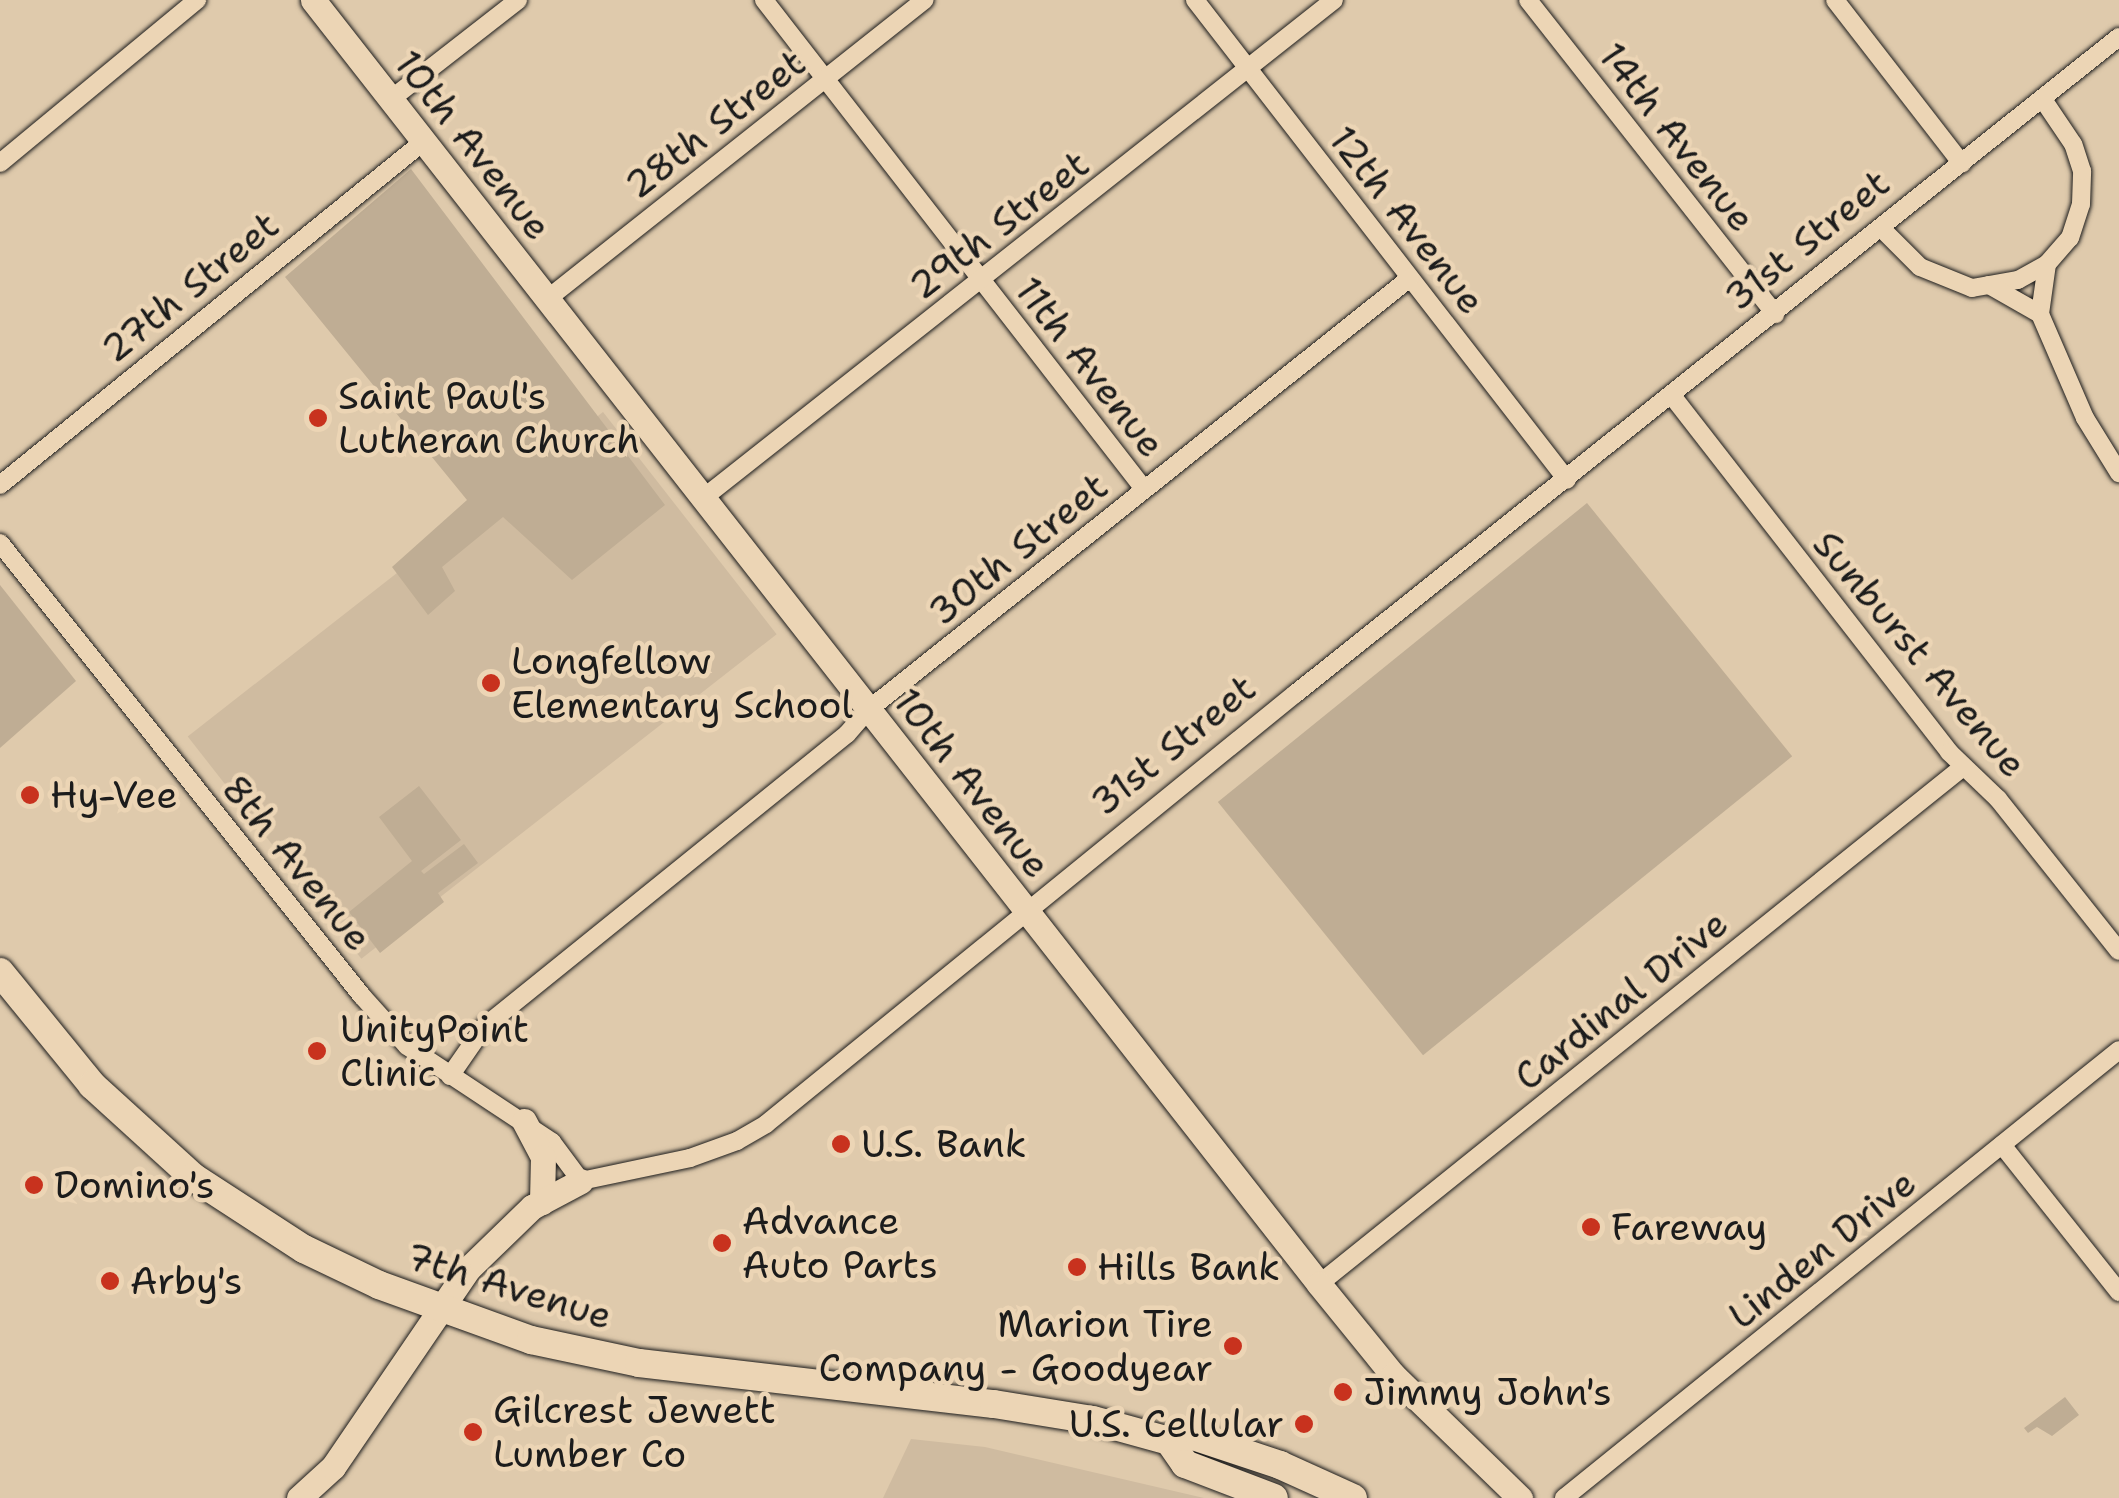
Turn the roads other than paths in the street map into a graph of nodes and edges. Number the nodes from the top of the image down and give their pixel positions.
1 (197, 0) edge
2 (313, 0) edge
3 (518, 0) edge
4 (764, 0) edge
5 (924, 0) edge
6 (1195, 0) edge
7 (1334, 0) edge
8 (1528, 0) edge
9 (1835, 0) edge
10 (2119, 37) edge
11 (1248, 68) junction
12 (825, 79) junction
13 (2042, 98) junction
14 (391, 100) junction
15 (423, 142) junction
16 (0, 163) edge
17 (1962, 164) junction
18 (1882, 228) junction
19 (2046, 264) junction
20 (1410, 278) junction
21 (982, 281) junction
22 (1989, 285) junction
23 (546, 300) junction
24 (1774, 314) junction
25 (2040, 314) junction
26 (1672, 396) junction
27 (2119, 472) edge
28 (1567, 480) junction
29 (0, 485) edge
30 (1144, 489) junction
31 (702, 499) junction
32 (0, 544) edge
33 (868, 710) junction
34 (1963, 767) junction
35 (1026, 914) junction
36 (2119, 951) edge
37 (0, 972) edge
38 (2119, 1050) edge
39 (450, 1076) junction
40 (524, 1122) junction
41 (2002, 1145) junction
42 (581, 1181) junction
43 (542, 1202) junction
44 (1319, 1284) junction
45 (2119, 1292) edge
46 (443, 1309) junction
47 (1169, 1441) junction
48 (299, 1498) edge
49 (1274, 1498) edge
50 (1352, 1498) edge
51 (1520, 1498) edge
52 (1564, 1498) edge

1 - 16 street
2 - 14 street, 10th Avenue
3 - 14 street
4 - 12 street, 11th Avenue
5 - 12 street, 28th Street
6 - 11 street, 12th Avenue
7 - 11 street, 29th Street
8 - 24 street, 14th Avenue
9 - 17 street
10 - 13 street, 31st Street
11 - 20 street, 12th Avenue
11 - 21 street, 29th Street
12 - 21 street, 11th Avenue
12 - 23 street, 28th Street
13 - 17 street, 31st Street
13 - 19 street
14 - 15 street, 10th Avenue
15 - 23 street, 10th Avenue
15 - 29 street, 27th Street
17 - 18 street, 31st Street
18 - 22 street
18 - 24 street, 31st Street
19 - 22 street
19 - 25 street
20 - 28 street, 12th Avenue
20 - 30 street, 30th Street
21 - 30 street, 11th Avenue
21 - 31 street, 29th Street
22 - 25 street
23 - 31 street, 10th Avenue
24 - 26 street, 31st Street
25 - 27 street
26 - 28 street, 31st Street
26 - 34 street, Sunburst Avenue
28 - 35 street, 31st Street
30 - 33 street, 30th Street
31 - 33 street, 10th Avenue
32 - 39 street, 8th Avenue
33 - 35 street, 10th Avenue
33 - 39 street, 30th Street
34 - 36 street, Sunburst Avenue
34 - 44 street, Cardinal Drive
35 - 42 street, 31st Street
35 - 44 street, 10th Avenue
37 - 46 main road, 7th Avenue
38 - 41 street, Linden Drive
39 - 40 street, 8th Avenue
40 - 42 street, 8th Avenue
40 - 43 street
41 - 45 street
41 - 52 street, Linden Drive
42 - 43 street, 31st Street
43 - 46 street, 31st Street
44 - 51 street, 10th Avenue
46 - 47 main road, 7th Avenue
46 - 48 street, 31st Street
47 - 49 main road, 7th Avenue
47 - 50 main road, 7th Avenue

